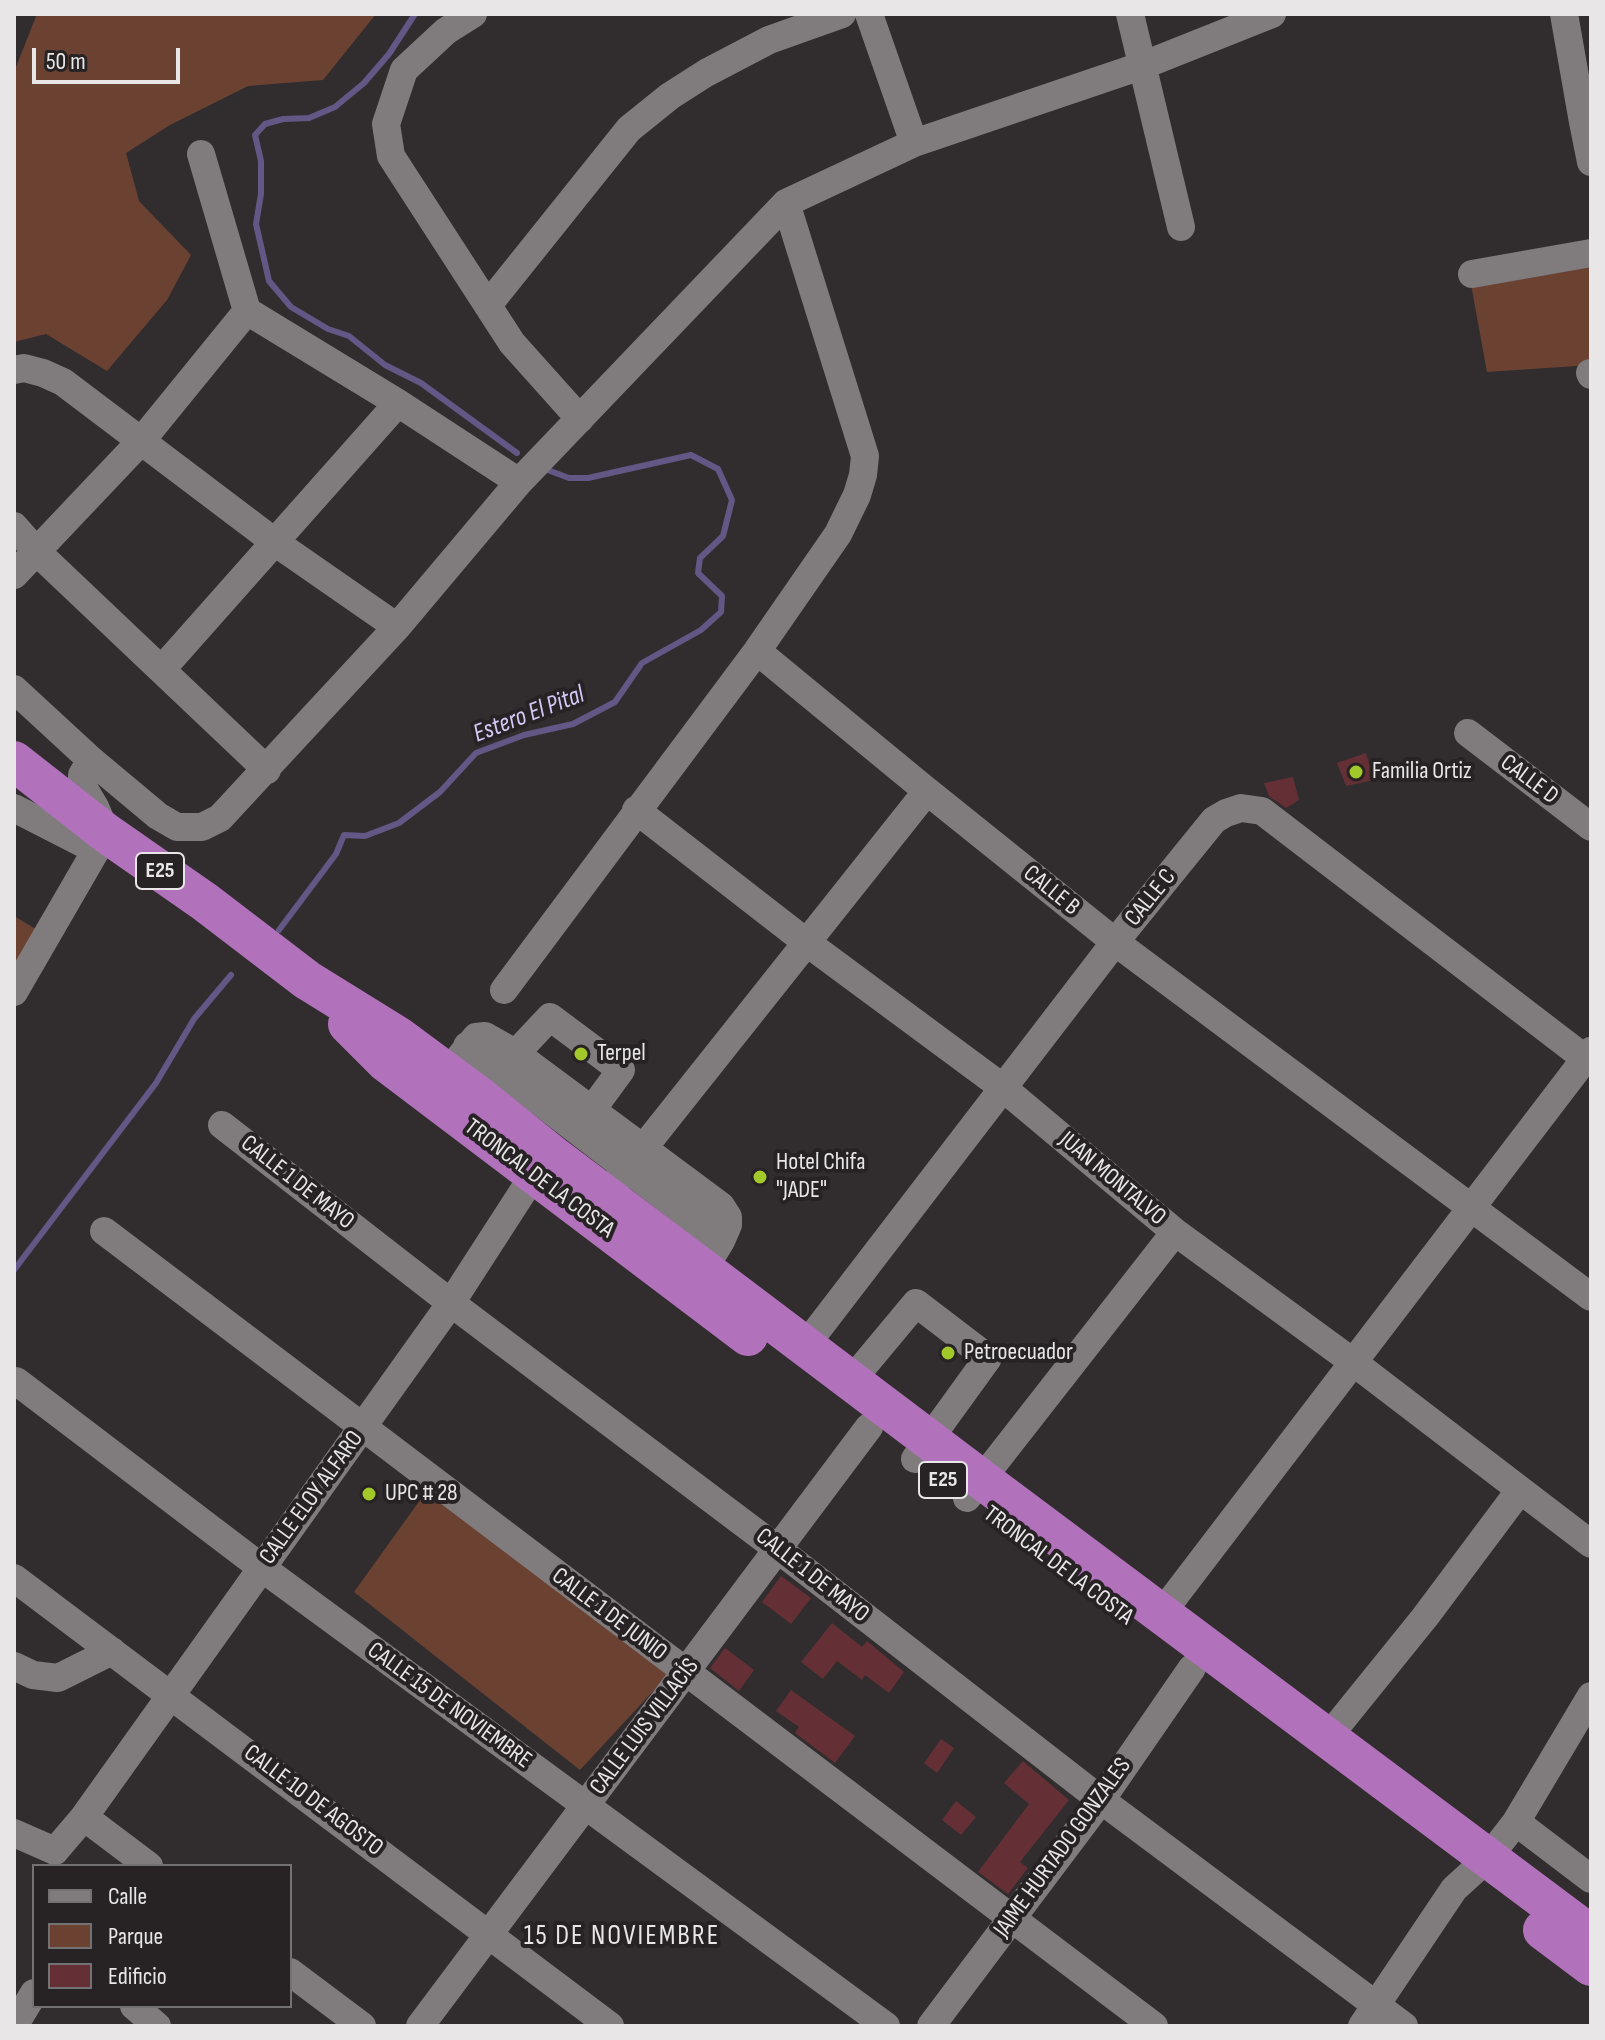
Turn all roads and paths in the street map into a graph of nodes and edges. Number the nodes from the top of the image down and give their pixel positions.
1 (473, 14) edge
2 (842, 14) edge
3 (869, 14) edge
4 (1130, 14) edge
5 (1272, 14) edge
6 (1564, 14) edge
7 (1144, 65) junction
8 (1587, 121) edge
9 (914, 143) junction
10 (201, 154) dead end
11 (1591, 162) edge
12 (786, 203) junction
13 (1181, 227) dead end
14 (1591, 253) edge
15 (1472, 274) dead end
16 (488, 305) junction
17 (247, 311) junction
18 (14, 370) edge
19 (398, 403) junction
20 (580, 419) junction
21 (142, 440) junction
22 (519, 482) junction
23 (14, 526) edge
24 (276, 543) junction
25 (36, 551) junction
26 (14, 575) edge
27 (397, 627) junction
28 (757, 651) junction
29 (162, 669) junction
30 (14, 689) edge
31 (1468, 733) dead end
32 (91, 760) junction
33 (14, 761) edge
34 (267, 770) junction
35 (927, 791) junction
36 (14, 808) edge
37 (636, 810) junction
38 (1591, 827) edge
39 (101, 842) junction
40 (806, 942) junction
41 (1115, 942) junction
42 (307, 980) junction
43 (504, 990) dead end
44 (14, 992) edge
45 (1589, 1058) edge
46 (457, 1059) junction
47 (498, 1073) junction
48 (1002, 1087) junction
49 (222, 1125) dead end
50 (565, 1143) junction
51 (626, 1170) junction
52 (1470, 1207) junction
53 (104, 1231) dead end
54 (1175, 1232) junction
55 (712, 1254) junction
56 (1591, 1297) edge
57 (451, 1303) junction
58 (805, 1346) junction
59 (1353, 1362) junction
60 (16, 1381) edge
61 (851, 1381) junction
62 (869, 1427) junction
63 (362, 1428) junction
64 (922, 1449) junction
65 (974, 1488) junction
66 (1520, 1490) junction
67 (1591, 1544) edge
68 (779, 1550) junction
69 (262, 1568) junction
70 (14, 1578) edge
71 (1161, 1614) junction
72 (112, 1651) junction
73 (14, 1666) edge
74 (1192, 1668) junction
75 (686, 1674) junction
76 (171, 1695) junction
77 (1591, 1696) edge
78 (1328, 1737) junction
79 (1101, 1800) junction
80 (586, 1806) junction
81 (84, 1817) junction
82 (1516, 1822) junction
83 (14, 1833) edge
84 (58, 1859) edge
85 (146, 1864) edge
86 (1479, 1866) junction
87 (1591, 1879) edge
88 (1012, 1918) junction
89 (489, 1933) junction
90 (1591, 1935) edge
91 (1591, 1966) edge
92 (292, 1974) edge
93 (32, 1996) edge
94 (136, 2008) edge
95 (1369, 2016) edge
96 (16, 2020) edge
97 (157, 2026) edge
98 (362, 2026) edge
99 (420, 2026) edge
100 (610, 2026) edge
101 (886, 2026) edge
102 (931, 2026) edge
103 (1154, 2026) edge
104 (1404, 2026) edge

1 - 16 street
2 - 16 street
3 - 9 street
4 - 7 street
5 - 7 street
6 - 8 street
7 - 9 street
7 - 13 street
8 - 11 street
9 - 12 street
10 - 17 street
12 - 20 street
12 - 28 street
14 - 15 street
16 - 20 street
17 - 19 street
17 - 21 street
18 - 21 street
19 - 22 street
19 - 24 street
20 - 22 street
21 - 24 street
21 - 25 street
22 - 27 street
23 - 25 street
24 - 27 street
24 - 29 street
25 - 26 street
25 - 29 street
27 - 34 street
28 - 35 street, CALLE B
28 - 37 street
29 - 34 street
30 - 32 street
31 - 38 street, CALLE D
32 - 34 street
32 - 39 street
33 - 39 highway, TRONCAL DE LA COSTA / E25
35 - 40 street
35 - 41 street, CALLE B
36 - 39 street
37 - 40 street, JUAN MONTALVO
37 - 43 street
39 - 42 highway, TRONCAL DE LA COSTA / E25
39 - 44 street
40 - 48 street, JUAN MONTALVO
40 - 51 street
41 - 45 street, CALLE C
41 - 48 street, CALLE C
41 - 52 street, CALLE B
42 - 46 highway, TRONCAL DE LA COSTA / E25
42 - 50 highway, TRONCAL DE LA COSTA / E25
45 - 52 street
46 - 47 highway, TRONCAL DE LA COSTA / E25
46 - 47 street
47 - 50 highway, TRONCAL DE LA COSTA / E25
47 - 50 street
47 - 50 street, CALLE ELOY ALFARO
48 - 54 street, JUAN MONTALVO
48 - 58 street, CALLE C
49 - 57 street, CALLE 1 DE MAYO
50 - 51 highway, TRONCAL DE LA COSTA / E25
50 - 51 street
50 - 57 street, CALLE ELOY ALFARO
50 - 62 highway, TRONCAL DE LA COSTA / E25
51 - 55 highway, TRONCAL DE LA COSTA / E25
51 - 55 street
52 - 56 street, CALLE B
52 - 59 street
53 - 63 street, CALLE 1 DE JUNIO
54 - 59 street, JUAN MONTALVO
54 - 65 street
55 - 58 highway, TRONCAL DE LA COSTA / E25
57 - 63 street, CALLE ELOY ALFARO
57 - 68 street, CALLE 1 DE MAYO
58 - 61 highway, TRONCAL DE LA COSTA / E25
59 - 66 street, JUAN MONTALVO
59 - 71 street
60 - 69 street, CALLE 15 DE NOVIEMBRE
61 - 64 highway, TRONCAL DE LA COSTA / E25
61 - 64 street
62 - 64 highway, TRONCAL DE LA COSTA / E25
62 - 68 street, CALLE LUIS VILLACÍS
63 - 69 street, CALLE ELOY ALFARO
63 - 75 street, CALLE 1 DE JUNIO
64 - 65 highway, TRONCAL DE LA COSTA / E25
65 - 71 highway, TRONCAL DE LA COSTA / E25
65 - 74 highway, TRONCAL DE LA COSTA / E25
66 - 67 street, JUAN MONTALVO
66 - 78 street
68 - 75 street, CALLE LUIS VILLACÍS
68 - 79 street, CALLE 1 DE MAYO
69 - 76 street, CALLE ELOY ALFARO
69 - 80 street, CALLE 15 DE NOVIEMBRE
70 - 72 street, CALLE 10 DE AGOSTO
71 - 78 highway, TRONCAL DE LA COSTA / E25
72 - 73 street
72 - 76 street, CALLE 10 DE AGOSTO
74 - 79 street, JAIME HURTADO GONZALES
74 - 86 highway, TRONCAL DE LA COSTA / E25
75 - 80 street, CALLE LUIS VILLACÍS
75 - 88 street, CALLE 1 DE JUNIO
76 - 81 street, CALLE ELOY ALFARO
76 - 89 street, CALLE 10 DE AGOSTO
77 - 82 street
78 - 86 highway, TRONCAL DE LA COSTA / E25
79 - 88 street, JAIME HURTADO GONZALES
79 - 95 street, CALLE 1 DE MAYO
80 - 89 street, CALLE LUIS VILLACÍS
80 - 101 street, CALLE 15 DE NOVIEMBRE
81 - 84 street, CALLE ELOY ALFARO
81 - 85 street
82 - 86 street
82 - 87 street
83 - 84 street
86 - 90 highway, TRONCAL DE LA COSTA / E25
86 - 91 highway, TRONCAL DE LA COSTA / E25
86 - 95 street
88 - 102 street, JAIME HURTADO GONZALES
88 - 103 street, CALLE 1 DE JUNIO
89 - 99 street, CALLE LUIS VILLACÍS
89 - 100 street, CALLE 10 DE AGOSTO
92 - 98 street
93 - 96 street
94 - 97 street
95 - 104 street, CALLE 1 DE MAYO

